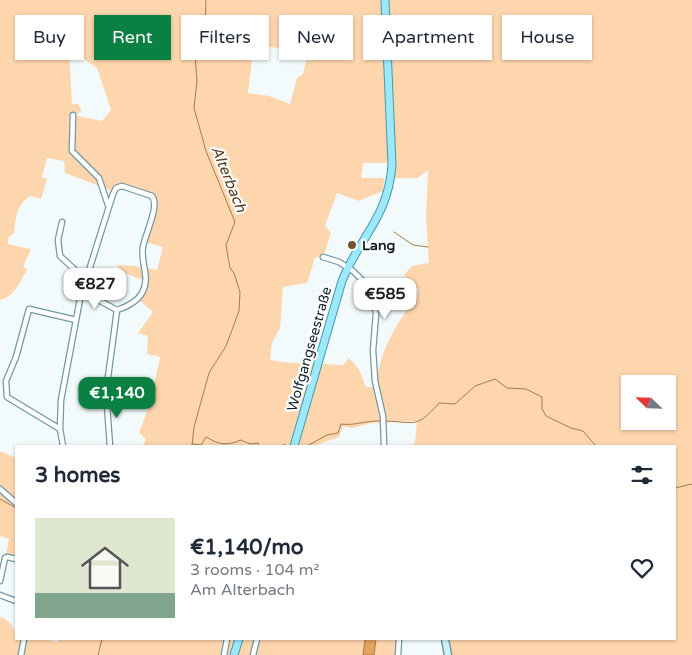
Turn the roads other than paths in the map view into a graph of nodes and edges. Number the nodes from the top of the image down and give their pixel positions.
1 (385, 0) edge
2 (73, 115) dead end
3 (108, 206) junction
4 (62, 222) dead end
5 (323, 256) dead end
6 (347, 267) junction
7 (86, 280) junction
8 (83, 292) junction
9 (117, 310) junction
10 (76, 320) junction
11 (60, 429) junction
12 (63, 445) edge
13 (110, 445) edge
14 (294, 445) edge
15 (384, 445) edge
16 (0, 489) edge
17 (15, 502) edge
18 (15, 560) edge
19 (0, 581) edge
20 (0, 595) edge
21 (15, 601) edge
22 (24, 640) edge
23 (227, 640) edge
24 (240, 640) edge
25 (257, 640) edge
26 (399, 640) edge
27 (446, 640) edge
28 (21, 655) edge
29 (224, 655) edge
30 (234, 655) edge
31 (253, 655) edge
32 (398, 655) edge
33 (448, 655) edge

1 - 6 main road, Wolfgangseestraße
2 - 3 street
3 - 7 street
3 - 9 street
4 - 7 street
5 - 6 street
6 - 14 main road, Wolfgangseestraße
6 - 15 street
7 - 8 street
8 - 9 street
8 - 10 street
9 - 13 street
10 - 11 street
10 - 11 street
11 - 12 street
16 - 17 street
18 - 19 street
20 - 21 street
22 - 28 street
23 - 29 street
24 - 30 main road
25 - 31 street
26 - 32 street
27 - 33 main road

